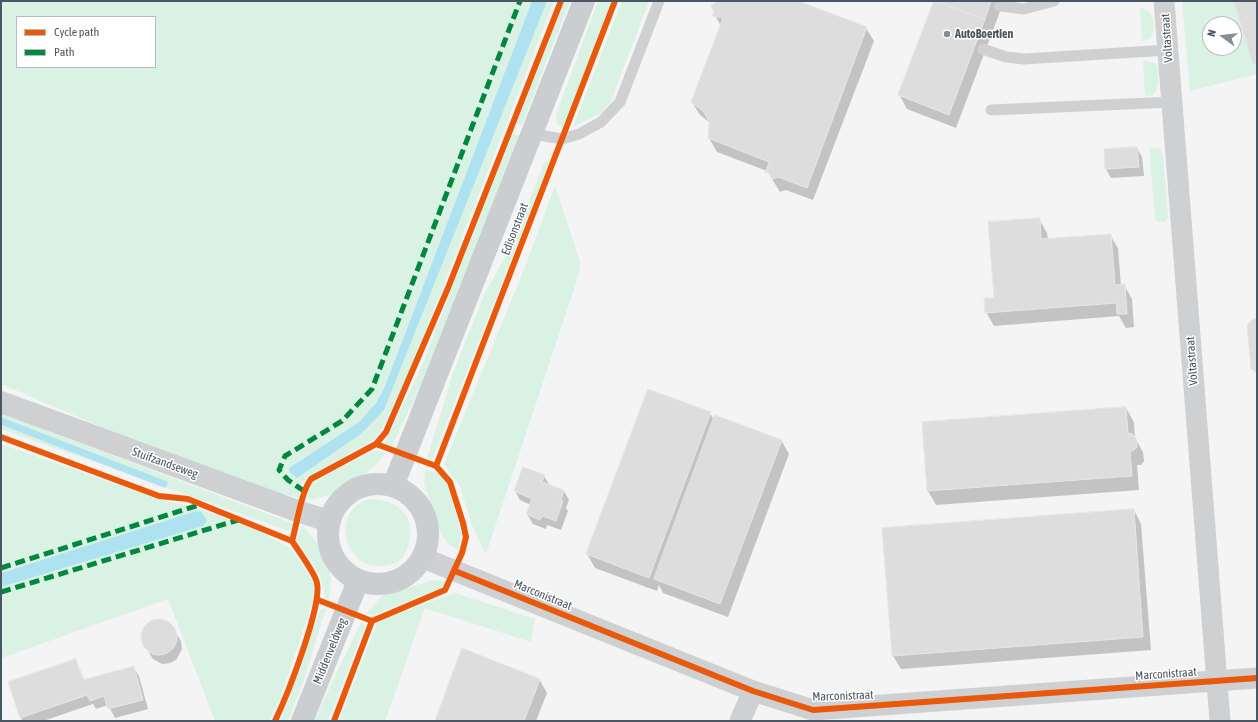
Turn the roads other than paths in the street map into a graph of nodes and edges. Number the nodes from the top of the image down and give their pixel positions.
1 (584, 1) edge
2 (659, 1) edge
3 (1054, 1) edge
4 (1164, 1) edge
5 (1000, 6) dead end
6 (984, 49) dead end
7 (1168, 50) junction
8 (1172, 102) junction
9 (991, 110) dead end
10 (533, 134) junction
11 (1, 402) edge
12 (393, 486) junction
13 (329, 521) junction
14 (423, 558) junction
15 (358, 581) junction
16 (1257, 678) edge
17 (1217, 681) junction
18 (752, 691) junction
19 (302, 721) edge
20 (740, 721) edge
21 (1220, 721) edge

1 - 10 main road, Edisonstraat
2 - 10 lane
3 - 5 lane
4 - 7 street, Voltastraat
6 - 7 lane
7 - 8 street, Voltastraat
8 - 9 lane
8 - 17 street, Voltastraat
10 - 12 main road, Edisonstraat
11 - 13 street, Stuifzandseweg
12 - 13 main road
12 - 14 main road
13 - 15 main road
14 - 15 main road
14 - 18 street, Marconistraat
15 - 19 main road, Middenveldweg
16 - 17 street, Marconistraat
17 - 18 street, Marconistraat
17 - 21 street, Voltastraat
18 - 20 street

